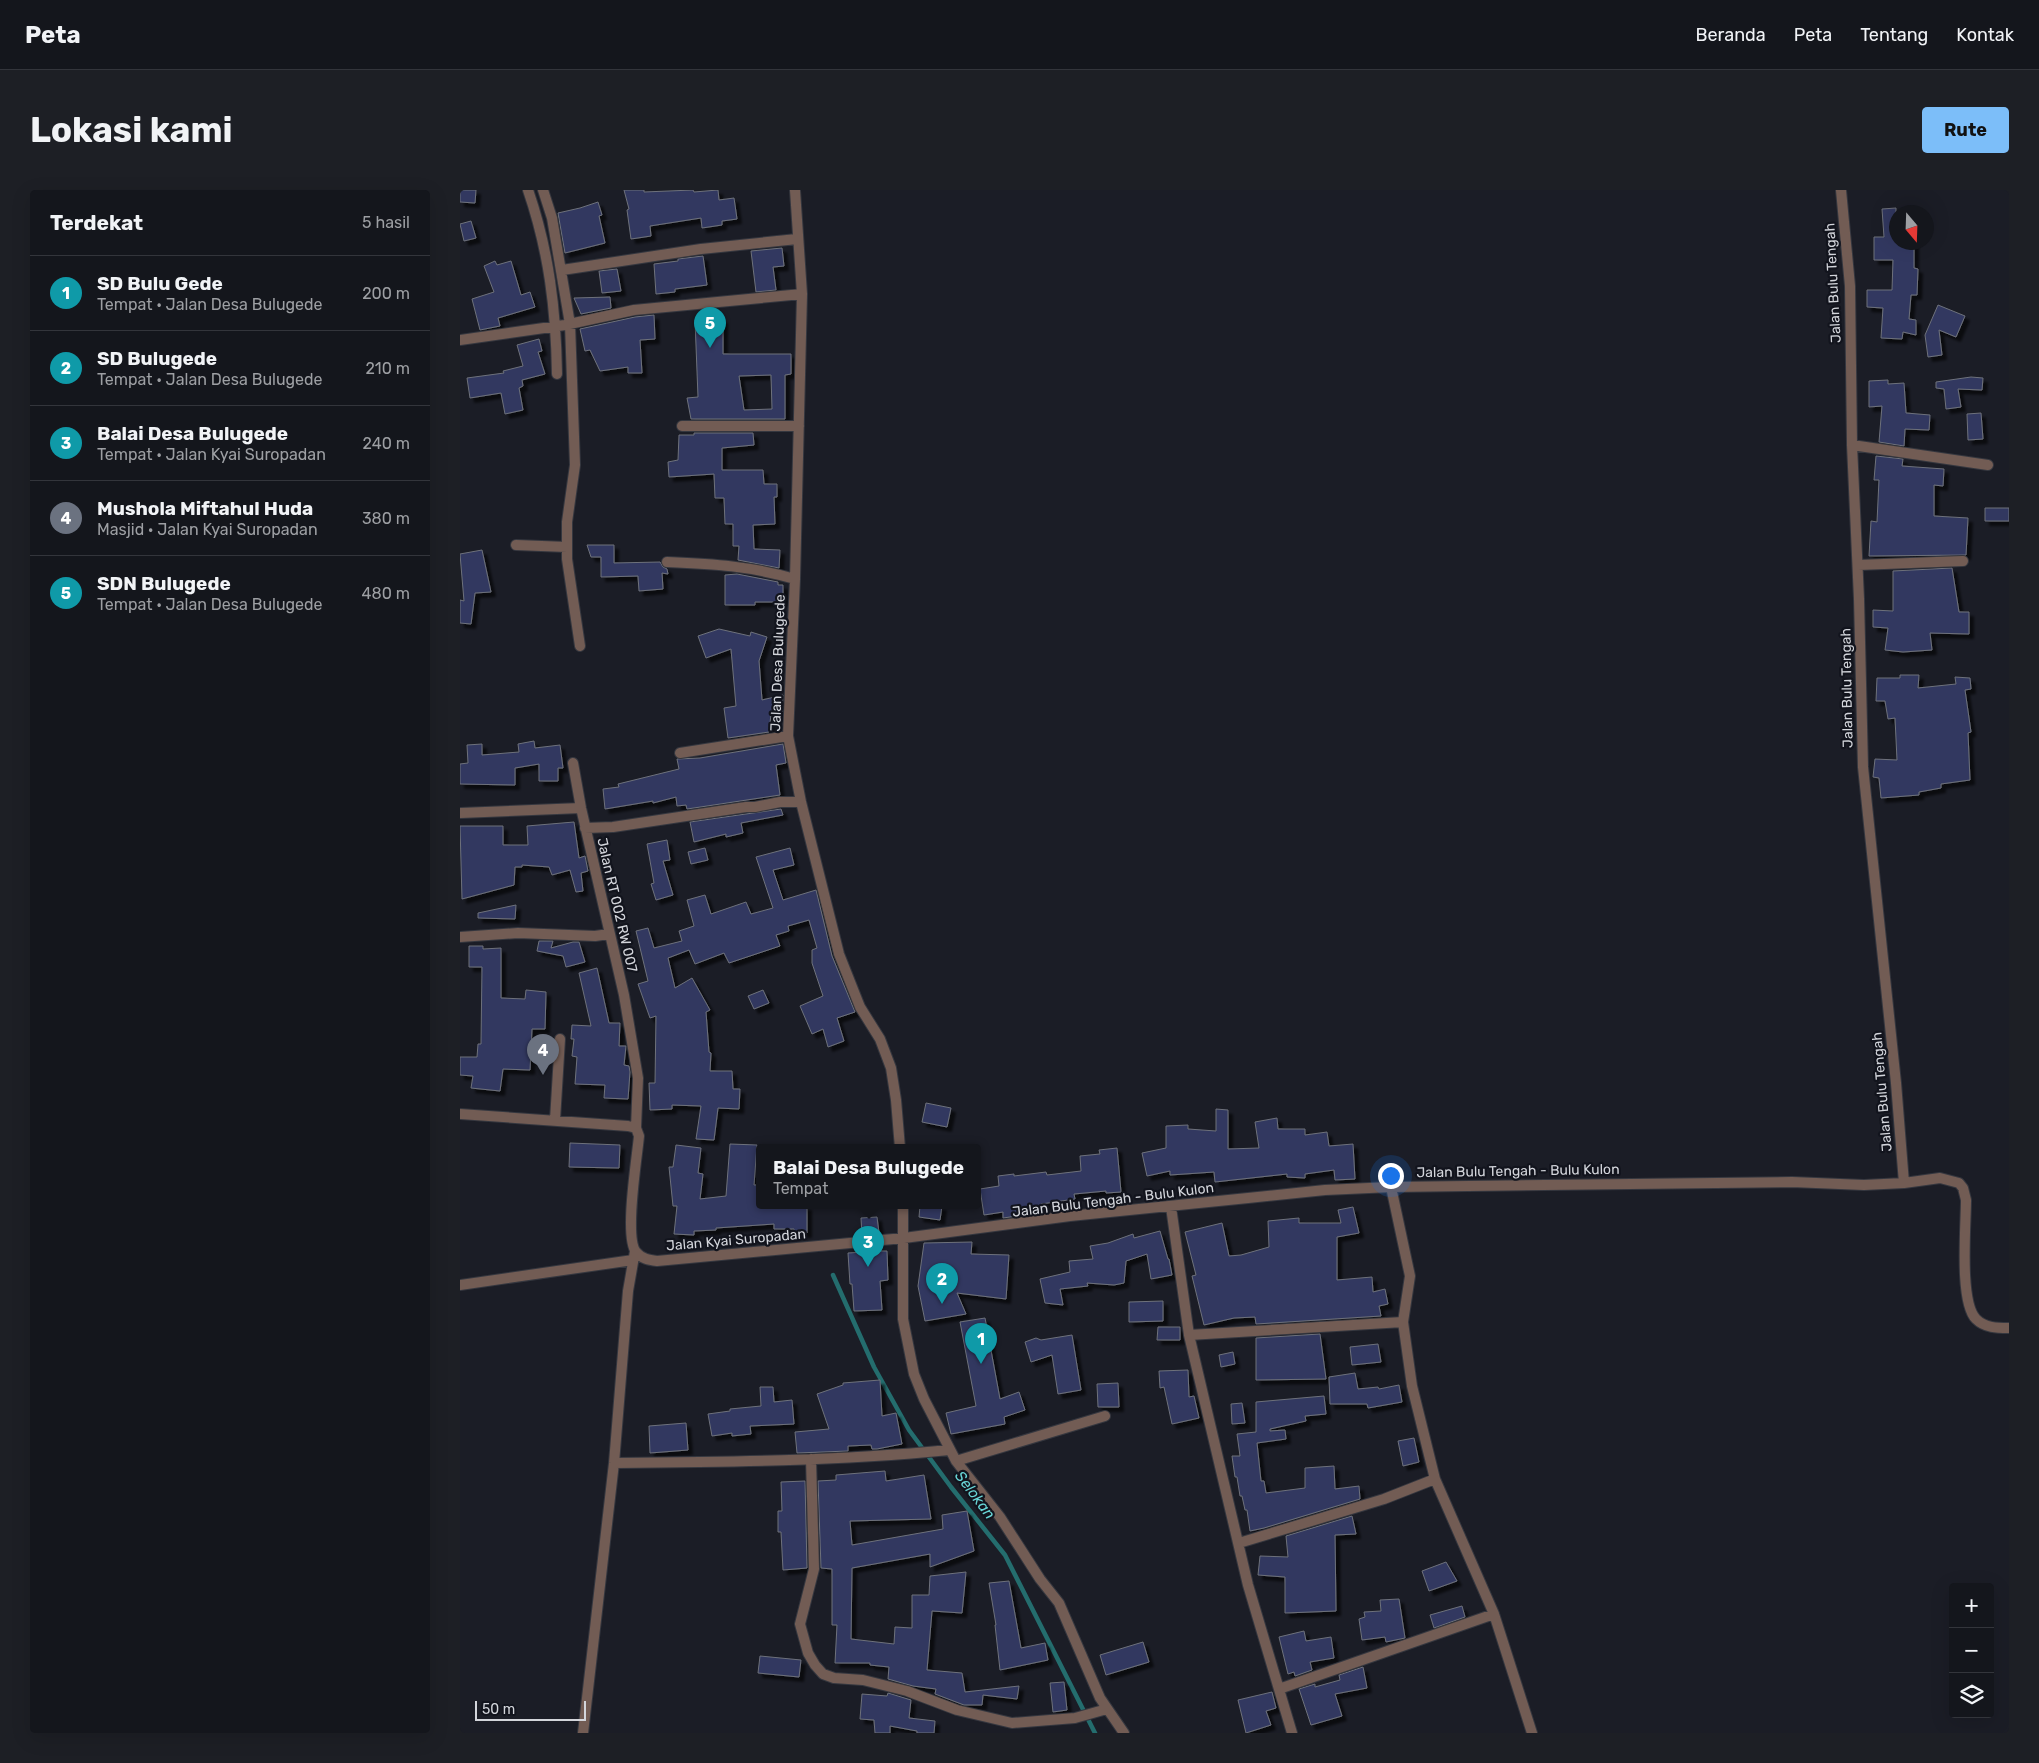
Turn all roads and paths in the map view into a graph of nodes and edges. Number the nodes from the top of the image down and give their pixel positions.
1 (528, 190) edge
2 (543, 190) edge
3 (795, 190) edge
4 (1841, 190) edge
5 (797, 239) junction
6 (562, 270) junction
7 (802, 294) junction
8 (562, 325) junction
9 (460, 340) edge
10 (557, 374) dead end
11 (682, 426) dead end
12 (799, 426) junction
13 (1852, 445) junction
14 (1988, 465) dead end
15 (516, 545) dead end
16 (561, 546) junction
17 (1963, 561) dead end
18 (667, 562) dead end
19 (1858, 565) junction
20 (795, 579) junction
21 (580, 646) dead end
22 (788, 736) junction
23 (680, 753) dead end
24 (573, 762) dead end
25 (801, 802) junction
26 (581, 808) junction
27 (460, 813) edge
28 (590, 828) junction
29 (609, 934) junction
30 (460, 937) edge
31 (560, 1039) dead end
32 (460, 1114) edge
33 (555, 1120) junction
34 (636, 1128) junction
35 (900, 1144) edge
36 (1904, 1183) junction
37 (1391, 1187) junction
38 (1171, 1207) junction
39 (903, 1209) edge
40 (904, 1238) junction
41 (634, 1256) junction
42 (460, 1285) edge
43 (1403, 1322) junction
44 (2009, 1328) edge
45 (1189, 1335) junction
46 (1106, 1416) dead end
47 (949, 1450) junction
48 (811, 1459) junction
49 (956, 1461) junction
50 (614, 1463) junction
51 (1435, 1479) junction
52 (1239, 1543) junction
53 (1494, 1614) junction
54 (1279, 1689) junction
55 (1104, 1711) junction
56 (583, 1733) edge
57 (1124, 1733) edge
58 (1292, 1733) edge
59 (1532, 1733) edge

1 - 8 street
2 - 6 street
3 - 5 street, Jalan Desa Bulugede
4 - 13 street, Jalan Bulu Tengah
5 - 6 street
5 - 7 street, Jalan Desa Bulugede
6 - 8 street
7 - 8 street
7 - 12 street, Jalan Desa Bulugede
8 - 9 street
8 - 10 street
8 - 16 street
11 - 12 street
12 - 20 street, Jalan Desa Bulugede
13 - 14 street
13 - 19 street, Jalan Bulu Tengah
15 - 16 street
16 - 21 street
17 - 19 street
18 - 20 street
19 - 36 street, Jalan Bulu Tengah
20 - 22 street, Jalan Desa Bulugede
22 - 23 street
22 - 25 street, Jalan Desa Bulugede
24 - 26 street, Jalan RT 002 RW 007
25 - 28 street
25 - 35 street, Jalan Desa Bulugede
26 - 27 street
26 - 28 street, Jalan RT 002 RW 007
28 - 29 street, Jalan RT 002 RW 007
29 - 30 street
29 - 34 street, Jalan RT 002 RW 007
31 - 33 street
32 - 33 street
33 - 34 street
34 - 41 street
36 - 37 street, Jalan Bulu Tengah - Bulu Kulon
36 - 44 street, Jalan Bulu Tengah - Bulu Kulon
37 - 38 street, Jalan Bulu Tengah - Bulu Kulon
37 - 43 street
38 - 40 street, Jalan Bulu Tengah - Bulu Kulon
38 - 45 street
39 - 40 street
40 - 41 street, Jalan Kyai Suropadan
40 - 47 street
41 - 42 street
41 - 50 street
43 - 45 street
43 - 51 street
45 - 52 street
46 - 49 street
47 - 48 street
47 - 49 street
48 - 50 street
48 - 55 street
49 - 55 street
50 - 56 street
51 - 52 street
51 - 53 street
52 - 54 street
53 - 54 street
53 - 59 street
54 - 58 street
55 - 57 street

